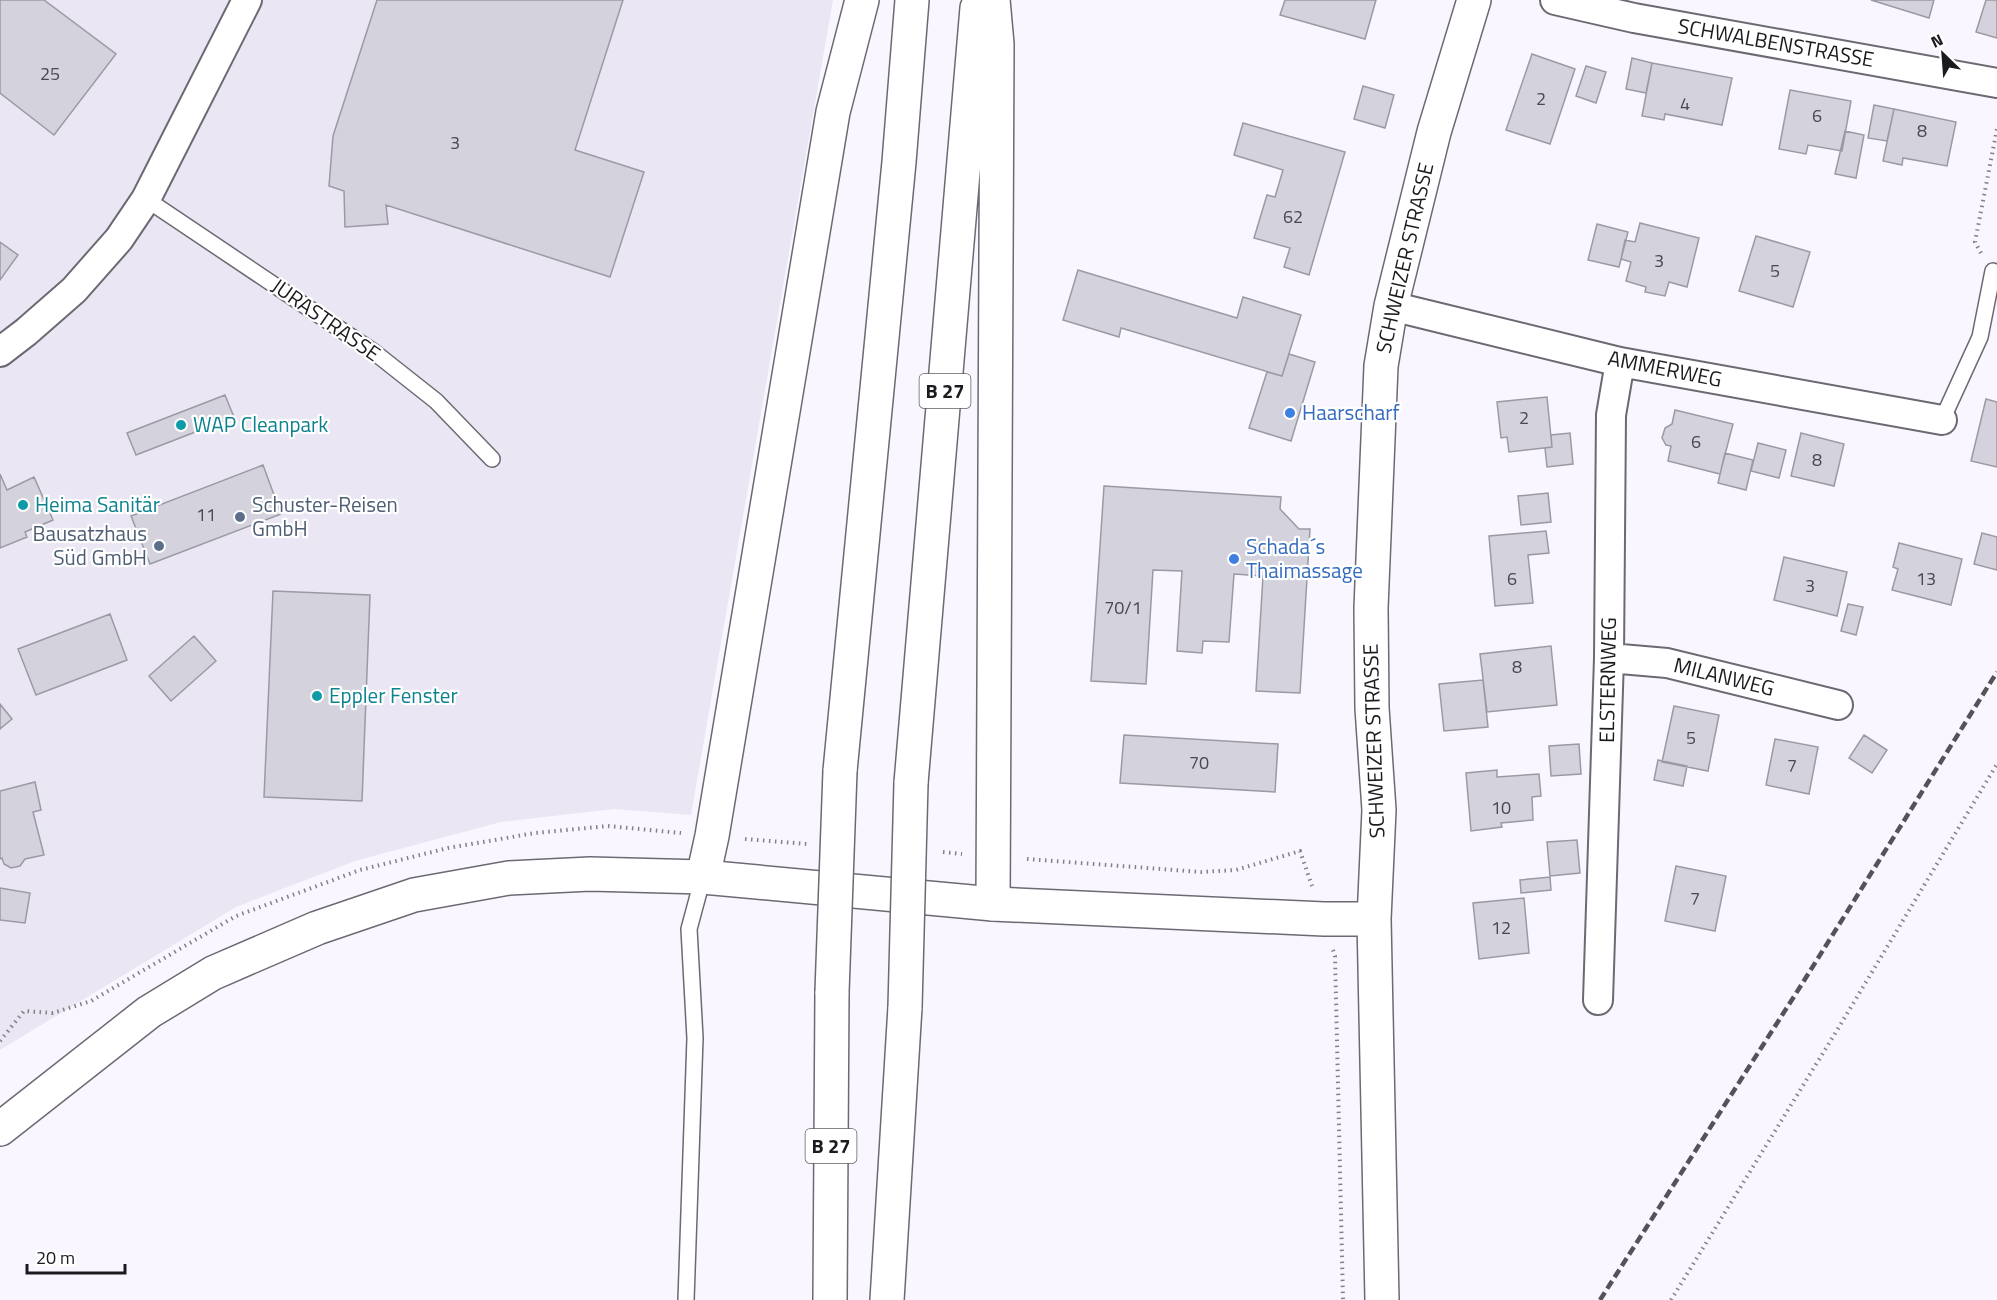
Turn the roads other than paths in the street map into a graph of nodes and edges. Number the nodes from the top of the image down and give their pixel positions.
1 (247, 0) edge
2 (862, 0) edge
3 (912, 0) edge
4 (978, 0) edge
5 (993, 0) edge
6 (1474, 0) edge
7 (1555, 0) edge
8 (1997, 83) edge
9 (146, 199) junction
10 (1993, 271) road end
11 (1391, 306) junction
12 (0, 352) edge
13 (1620, 362) junction
14 (1942, 420) joint
15 (492, 459) dead end
16 (1609, 658) junction
17 (1838, 705) dead end
18 (703, 876) junction
19 (993, 904) junction
20 (1374, 919) junction
21 (1598, 1000) dead end
22 (4, 1118) edge
23 (686, 1300) edge
24 (830, 1300) edge
25 (887, 1300) edge
26 (1382, 1300) edge

1 - 9 street
2 - 18 main road
3 - 24 main road, B 27, bridge
4 - 25 main road, B 27, bridge
5 - 19 main road
6 - 11 main road, SCHWEIZER STRASSE
7 - 8 street, SCHWALBENSTRASSE
9 - 12 street
9 - 15 lane, JURASTRASSE
10 - 14 lane
11 - 13 street, AMMERWEG
11 - 20 main road, SCHWEIZER STRASSE
13 - 14 street, AMMERWEG
13 - 16 street, ELSTERNWEG
16 - 17 street, MILANWEG
16 - 21 street, ELSTERNWEG
18 - 19 main road
18 - 22 main road
18 - 23 lane
19 - 20 main road
20 - 26 main road, SCHWEIZER STRASSE

